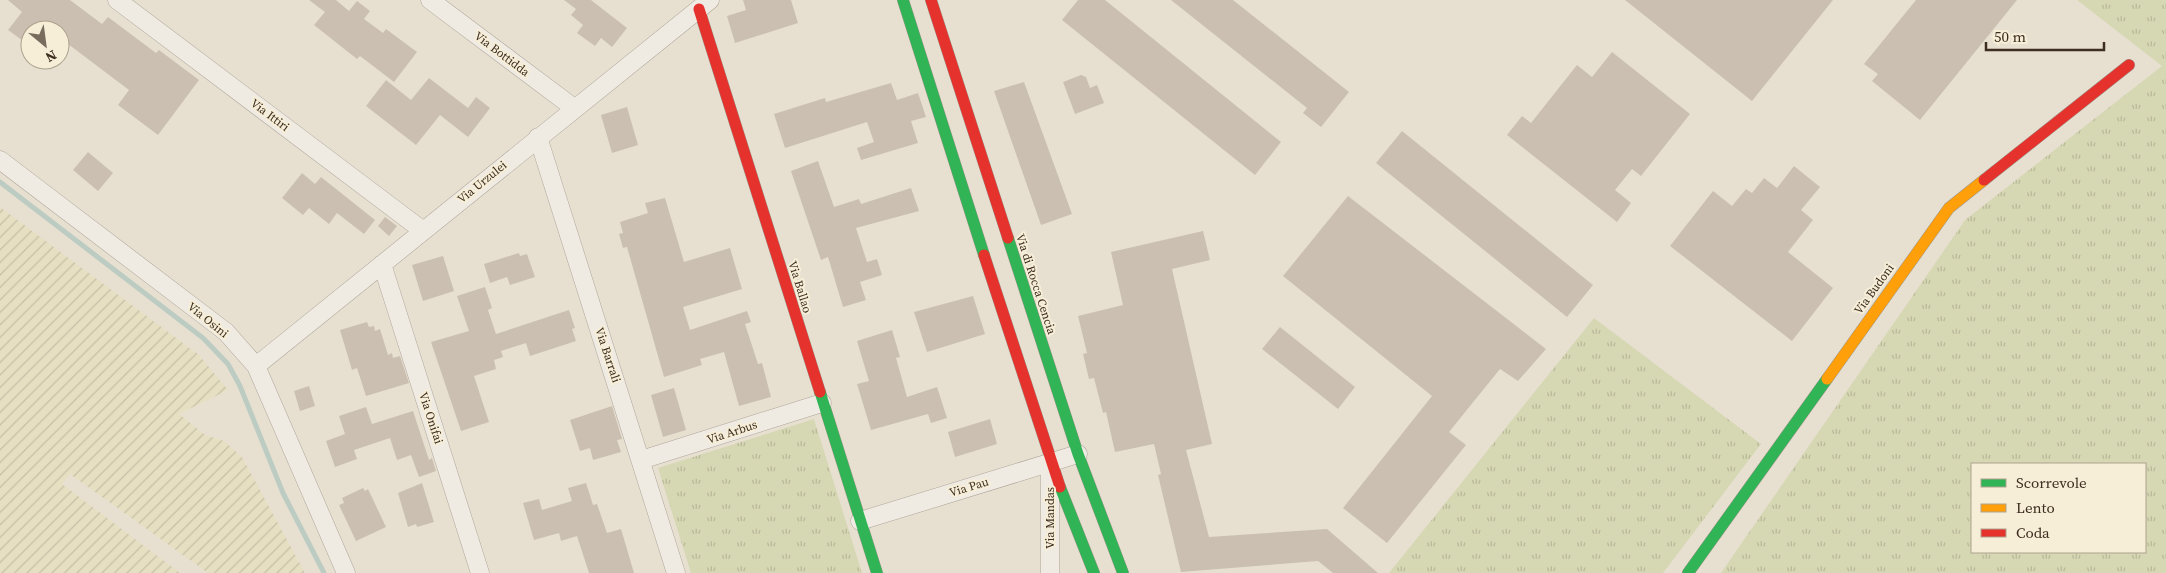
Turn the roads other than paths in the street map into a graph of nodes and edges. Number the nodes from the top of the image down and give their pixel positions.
1 (117, 0) edge
2 (430, 0) edge
3 (902, 0) edge
4 (931, 0) edge
5 (704, 5) edge
6 (2129, 64) dead end
7 (574, 108) junction
8 (538, 137) junction
9 (0, 160) edge
10 (422, 230) junction
11 (382, 264) junction
12 (1021, 280) junction
13 (995, 289) junction
14 (256, 366) junction
15 (822, 403) junction
16 (1078, 454) junction
17 (642, 460) junction
18 (1050, 462) junction
19 (860, 521) junction
20 (346, 573) edge
21 (480, 573) edge
22 (676, 573) edge
23 (877, 573) edge
24 (1050, 573) edge
25 (1094, 573) edge
26 (1123, 573) edge
27 (1688, 573) edge

1 - 10 street, Via Ittiri
2 - 7 street, Via Bottidda
3 - 13 street
4 - 12 street, Via di Rocca Cencia
5 - 7 street, Via Urzulei
5 - 15 street, Via Ballao
6 - 27 street, Via Budoni
7 - 8 street, Via Urzulei
8 - 10 street, Via Urzulei
8 - 17 street, Via Barrali
9 - 14 street, Via Osini
10 - 11 street, Via Urzulei
11 - 14 street, Via Urzulei
11 - 21 street, Via Onifai
12 - 13 street
12 - 16 street, Via di Rocca Cencia
13 - 18 street
14 - 20 street, Via Osini
15 - 17 street, Via Arbus
15 - 19 street, Via Ballao
16 - 18 street, Via Pau
16 - 26 street, Via di Rocca Cencia
17 - 22 street, Via Barrali
18 - 19 street, Via Pau
18 - 24 street, Via Mandas
18 - 25 street
19 - 23 street, Via Ballao

